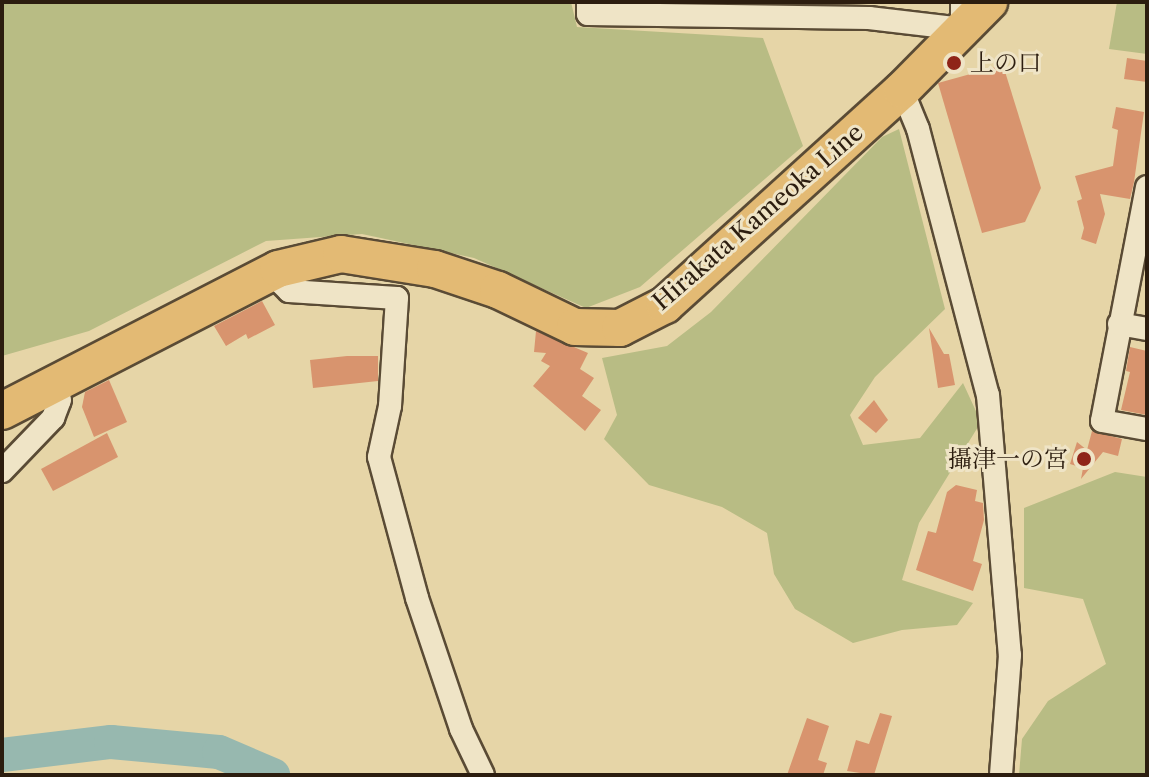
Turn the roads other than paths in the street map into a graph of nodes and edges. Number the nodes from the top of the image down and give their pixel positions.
1 (588, 2) edge
2 (989, 2) edge
3 (676, 9) edge
4 (772, 9) edge
5 (869, 10) edge
6 (962, 16) edge
7 (902, 90) junction
8 (1147, 187) edge
9 (278, 269) junction
10 (1119, 324) junction
11 (1147, 329) edge
12 (56, 386) junction
13 (2, 410) edge
14 (1147, 429) edge
15 (2, 471) edge
16 (483, 775) edge
17 (1001, 775) edge

1 - 3 street
2 - 6 main road, Hirakata Kameoka Line
3 - 4 street
4 - 5 street
5 - 6 street
6 - 7 main road, Hirakata Kameoka Line
7 - 9 main road, Hirakata Kameoka Line
7 - 17 street
8 - 10 street
9 - 12 main road, Hirakata Kameoka Line
9 - 16 street
10 - 11 street
10 - 14 street
12 - 13 main road, Hirakata Kameoka Line
12 - 15 street

